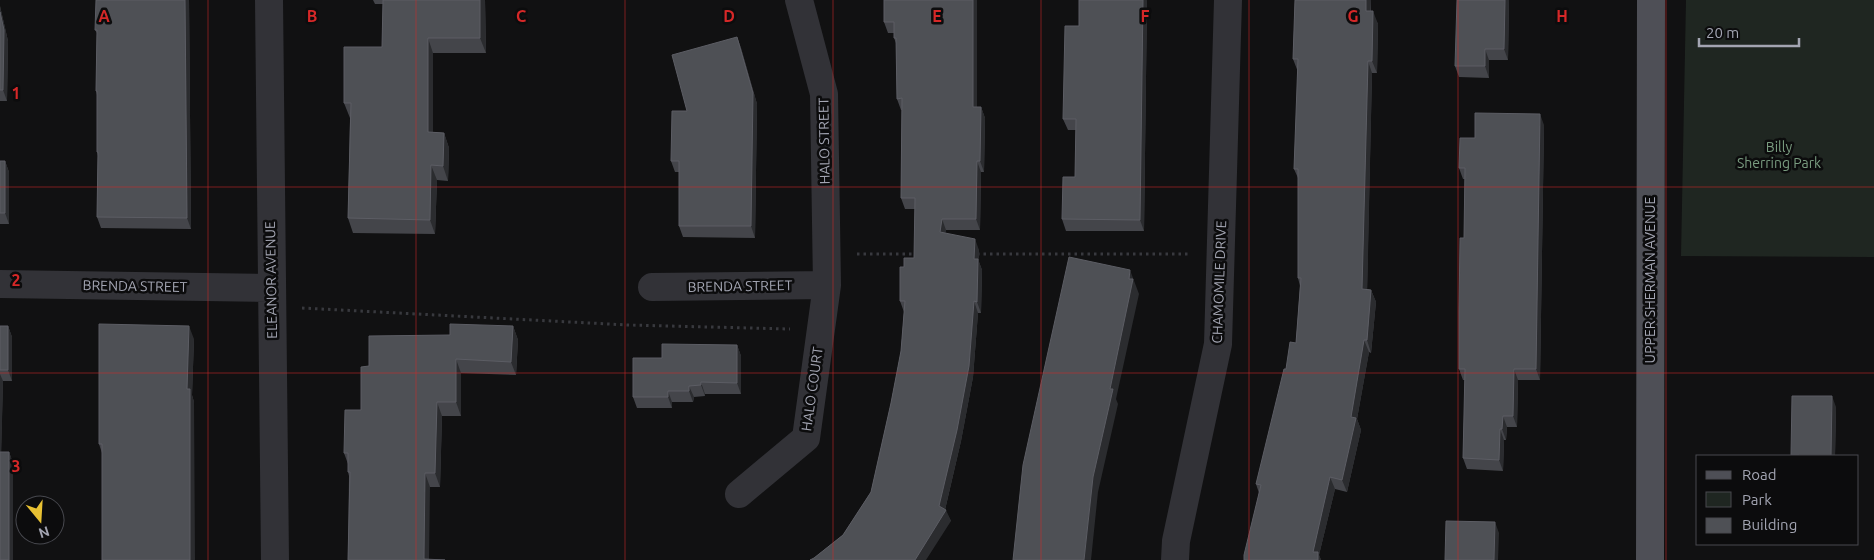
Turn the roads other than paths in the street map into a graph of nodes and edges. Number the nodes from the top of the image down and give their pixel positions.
1 (269, 0) edge
2 (799, 0) edge
3 (1228, 0) edge
4 (1651, 0) edge
5 (0, 284) edge
6 (827, 285) junction
7 (652, 287) dead end
8 (271, 297) junction
9 (740, 494) dead end
10 (275, 560) edge
11 (1175, 560) edge
12 (1650, 560) edge

1 - 8 street, ELEANOR AVENUE
2 - 6 street, HALO STREET
3 - 11 street, CHAMOMILE DRIVE
4 - 12 main road, UPPER SHERMAN AVENUE
5 - 8 street, BRENDA STREET
6 - 7 street, BRENDA STREET
6 - 9 street, HALO COURT
8 - 10 street, ELEANOR AVENUE

